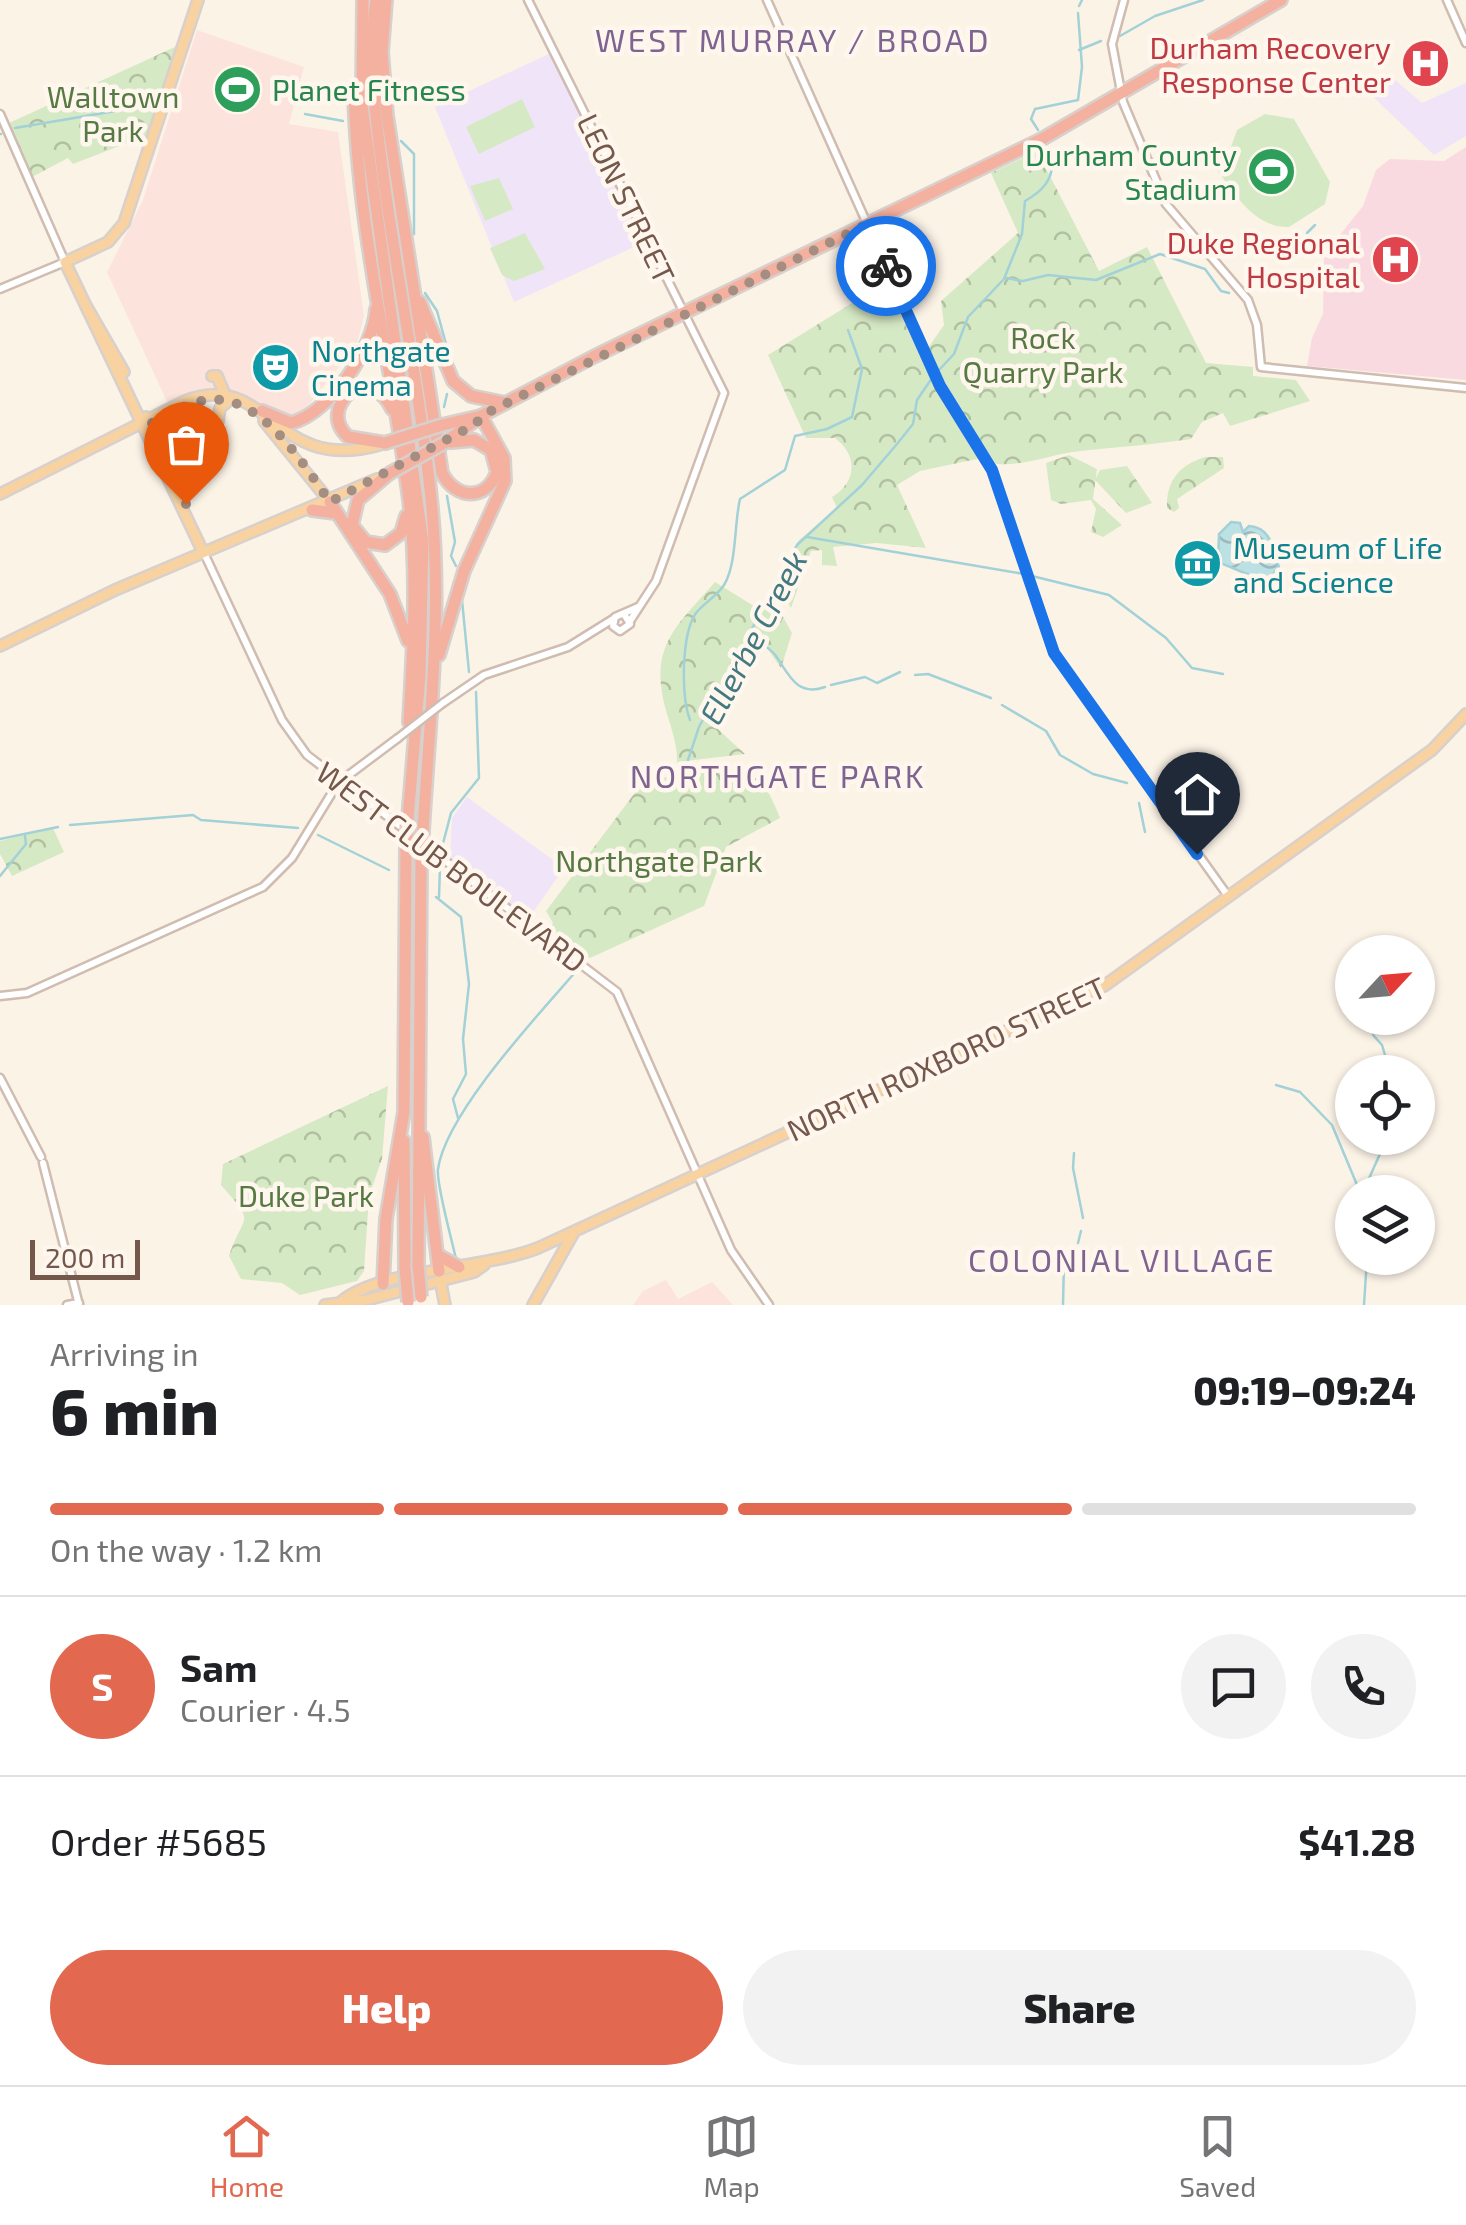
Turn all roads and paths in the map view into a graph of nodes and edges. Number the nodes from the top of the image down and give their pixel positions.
1 (198, 0) edge
2 (363, 0) edge
3 (376, 0) edge
4 (386, 0) edge
5 (528, 0) edge
6 (768, 0) edge
7 (1124, 0) edge
8 (1282, 0) edge
9 (1447, 0) edge
10 (359, 32) junction
11 (1466, 44) edge
12 (1120, 95) junction
13 (0, 114) edge
14 (867, 224) junction
15 (407, 250) junction
16 (64, 262) junction
17 (376, 279) junction
18 (0, 289) edge
19 (86, 306) junction
20 (684, 314) junction
21 (89, 317) junction
22 (102, 327) junction
23 (1466, 388) edge
24 (202, 395) junction
25 (227, 398) junction
26 (505, 403) junction
27 (262, 411) junction
28 (481, 416) junction
29 (218, 421) dead end
30 (147, 422) junction
31 (397, 422) junction
32 (446, 442) junction
33 (382, 444) junction
34 (387, 474) junction
35 (406, 482) junction
36 (0, 494) edge
37 (332, 507) junction
38 (312, 510) joint
39 (206, 551) junction
40 (639, 606) junction
41 (624, 614) junction
42 (614, 619) junction
43 (630, 621) junction
44 (600, 628) junction
45 (615, 629) junction
46 (0, 646) edge
47 (434, 674) junction
48 (411, 678) junction
49 (1466, 714) edge
50 (338, 783) junction
51 (408, 813) junction
52 (1229, 897) junction
53 (0, 996) edge
54 (0, 1078) edge
55 (419, 1084) junction
56 (404, 1112) junction
57 (697, 1175) junction
58 (593, 1222) junction
59 (574, 1232) junction
60 (560, 1238) junction
61 (568, 1249) junction
62 (438, 1255) junction
63 (484, 1265) junction
64 (412, 1267) junction
65 (460, 1267) junction
66 (440, 1276) junction
67 (384, 1297) edge
68 (342, 1301) junction
69 (415, 1302) edge
70 (79, 1304) edge
71 (67, 1305) edge
72 (324, 1305) edge
73 (444, 1305) edge
74 (533, 1305) edge
75 (770, 1305) edge

1 - 16 main road
2 - 10 highway
3 - 47 highway
4 - 15 highway
5 - 20 street, LEON STREET
6 - 14 street
7 - 12 street
8 - 12 highway
9 - 11 street
10 - 17 highway
10 - 51 highway
12 - 14 highway
12 - 23 street
13 - 16 street, WEST CLUB BOULEVARD
14 - 20 highway
14 - 52 street
15 - 26 highway
15 - 32 highway
16 - 18 street
16 - 19 main road, WEST CLUB BOULEVARD
17 - 27 highway
17 - 31 highway
19 - 21 main road, WEST CLUB BOULEVARD
19 - 22 main road, WEST CLUB BOULEVARD
20 - 26 highway
20 - 40 street, LEON STREET
21 - 22 main road
21 - 30 main road, WEST CLUB BOULEVARD
22 - 30 main road, WEST CLUB BOULEVARD
24 - 25 main road
24 - 25 main road
24 - 30 main road
25 - 27 main road
25 - 29 main road
25 - 30 main road
25 - 37 main road
26 - 28 highway
27 - 33 main road
28 - 32 highway
28 - 33 highway, bridge
28 - 47 highway
30 - 36 main road
30 - 39 main road, WEST CLUB BOULEVARD
31 - 33 highway
31 - 35 highway
32 - 34 highway, bridge
34 - 35 highway
34 - 37 main road
35 - 48 highway
37 - 38 highway
37 - 48 highway
38 - 39 main road
39 - 46 main road
39 - 50 street, WEST CLUB BOULEVARD
40 - 41 street
40 - 43 street
41 - 42 street
41 - 43 street
42 - 44 street
42 - 45 street
43 - 45 street
44 - 45 street
44 - 50 street, bridge
47 - 55 highway, bridge
48 - 51 highway
49 - 52 main road, NORTH ROXBORO STREET
50 - 53 street
50 - 57 street, WEST CLUB BOULEVARD
51 - 56 highway, bridge
52 - 57 main road, NORTH ROXBORO STREET
54 - 70 street
55 - 62 highway
55 - 64 highway
56 - 64 highway
56 - 67 highway
57 - 58 main road, NORTH ROXBORO STREET
57 - 75 street, WEST CLUB BOULEVARD
58 - 59 main road, NORTH ROXBORO STREET
58 - 61 main road
59 - 60 main road, NORTH ROXBORO STREET
59 - 61 main road
60 - 61 main road
60 - 63 main road, NORTH ROXBORO STREET
61 - 74 main road
62 - 65 highway
62 - 66 highway
63 - 65 main road, NORTH ROXBORO STREET
63 - 66 main road, NORTH ROXBORO STREET
64 - 69 highway, bridge
65 - 66 main road, NORTH ROXBORO STREET
66 - 67 main road, NORTH ROXBORO STREET
66 - 73 main road
67 - 68 main road, NORTH ROXBORO STREET
67 - 68 main road, NORTH ROXBORO STREET
68 - 72 main road, NORTH ROXBORO STREET
70 - 71 street

